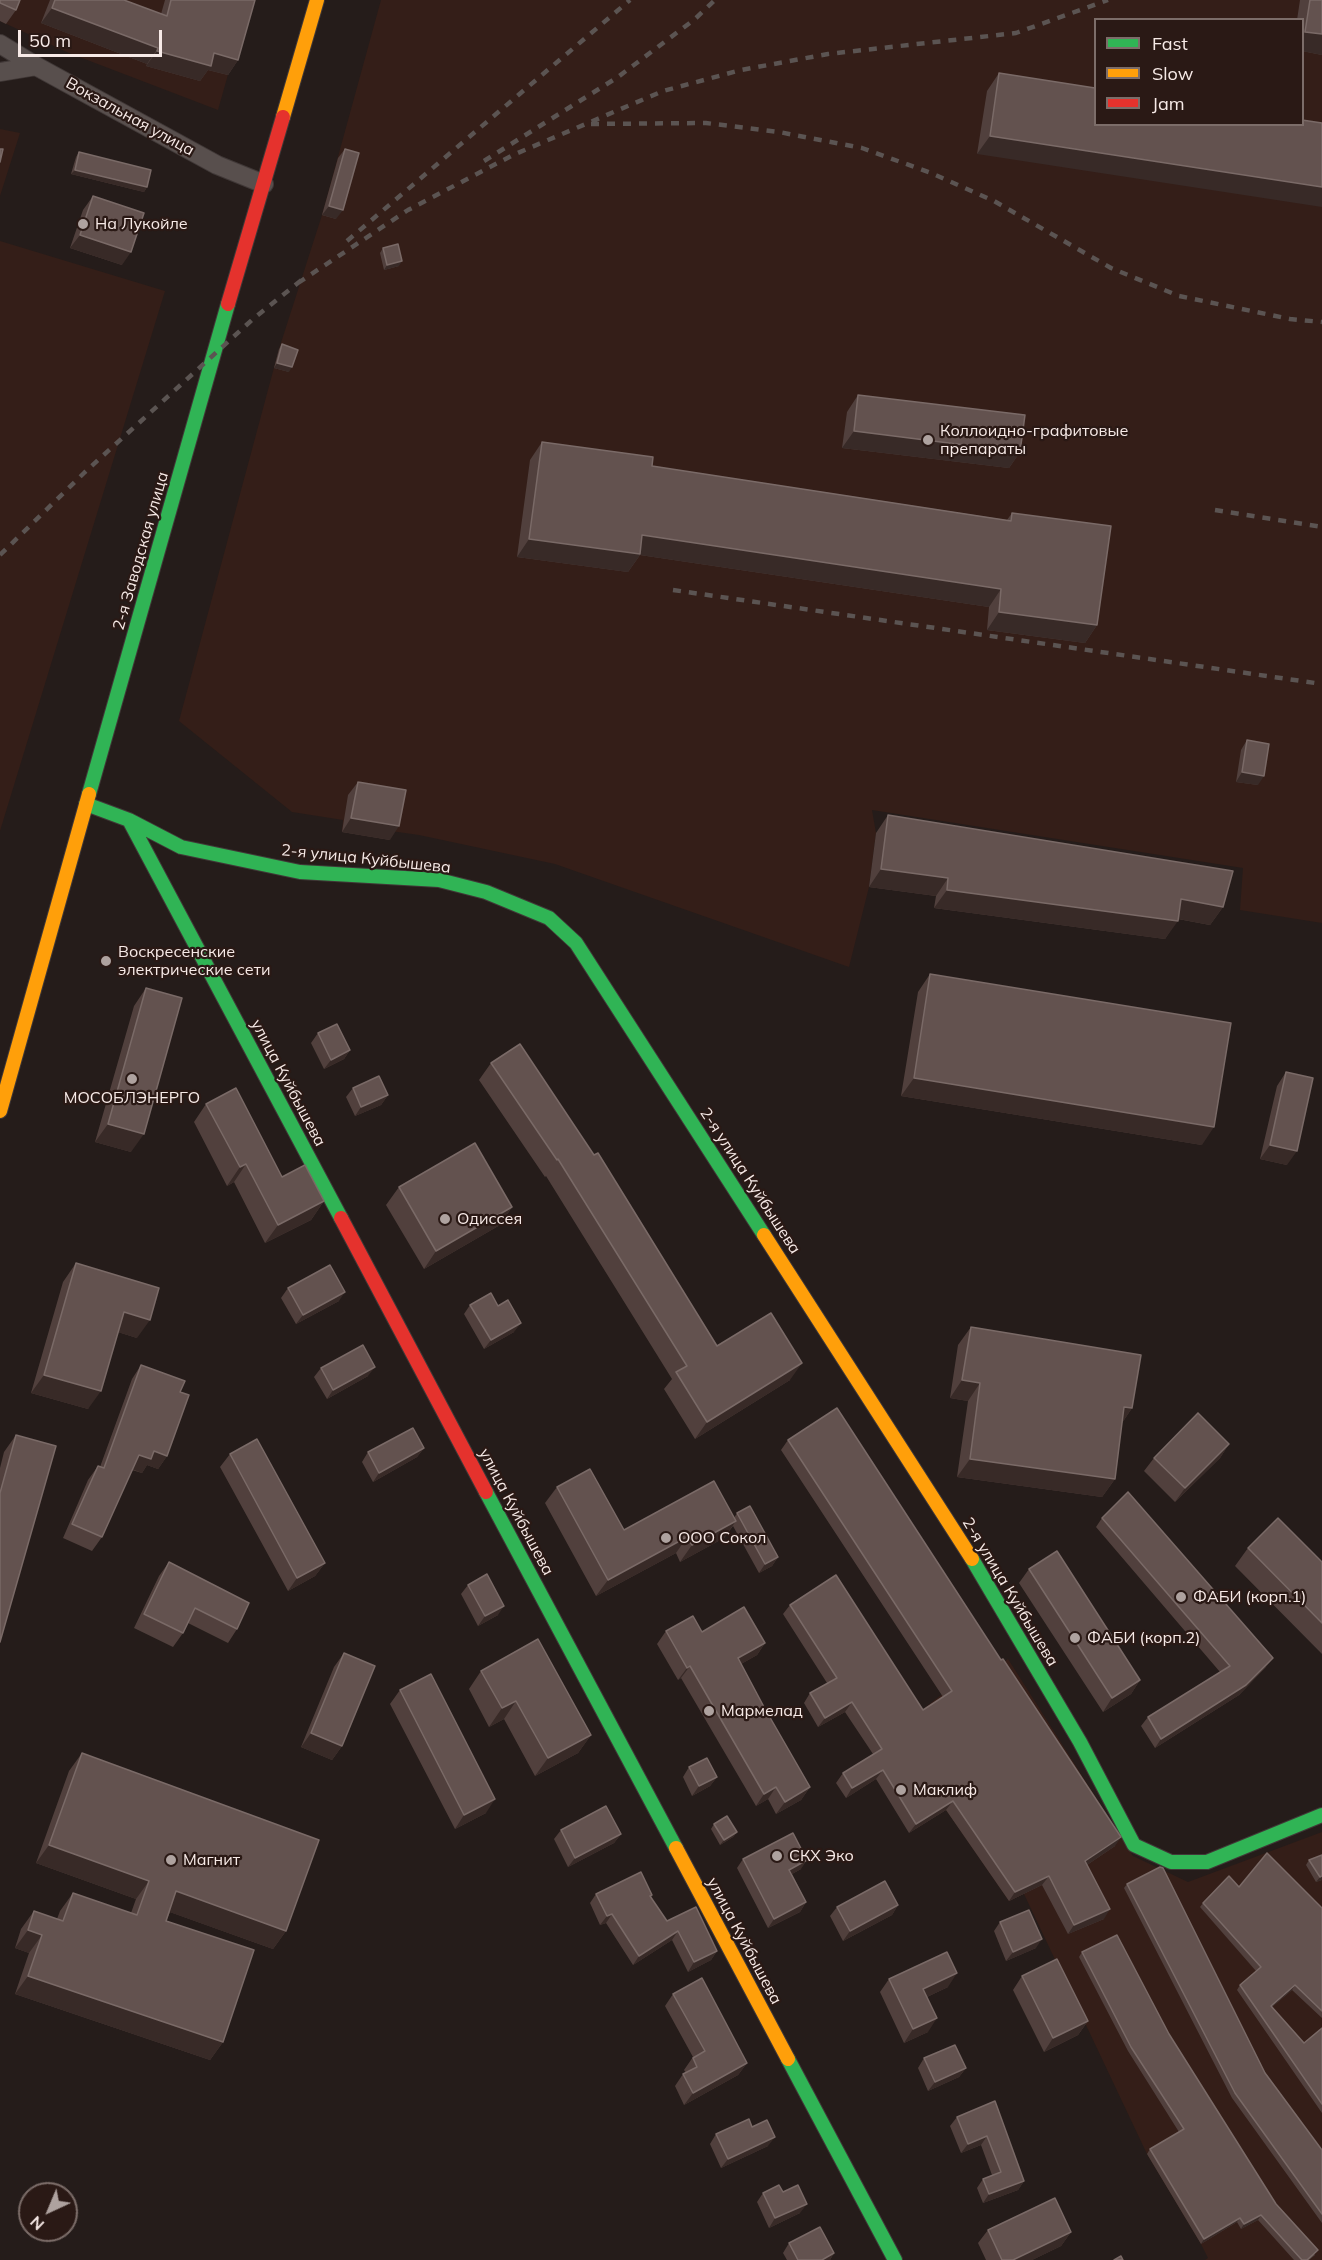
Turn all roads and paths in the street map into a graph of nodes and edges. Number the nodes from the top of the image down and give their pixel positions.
1 (317, 0) edge
2 (0, 44) edge
3 (36, 66) junction
4 (0, 72) edge
5 (264, 184) junction
6 (86, 804) junction
7 (129, 820) junction
8 (0, 1111) edge
9 (1322, 1815) edge
10 (895, 2260) edge

1 - 5 street, 2-я Заводская улица
2 - 3 street, Вокзальная улица
3 - 4 street
3 - 5 street, Вокзальная улица
5 - 6 street, 2-я Заводская улица
6 - 7 street
6 - 8 street, 2-я Заводская улица
7 - 9 street, 2-я улица Куйбышева
7 - 10 street, улица Куйбышева

